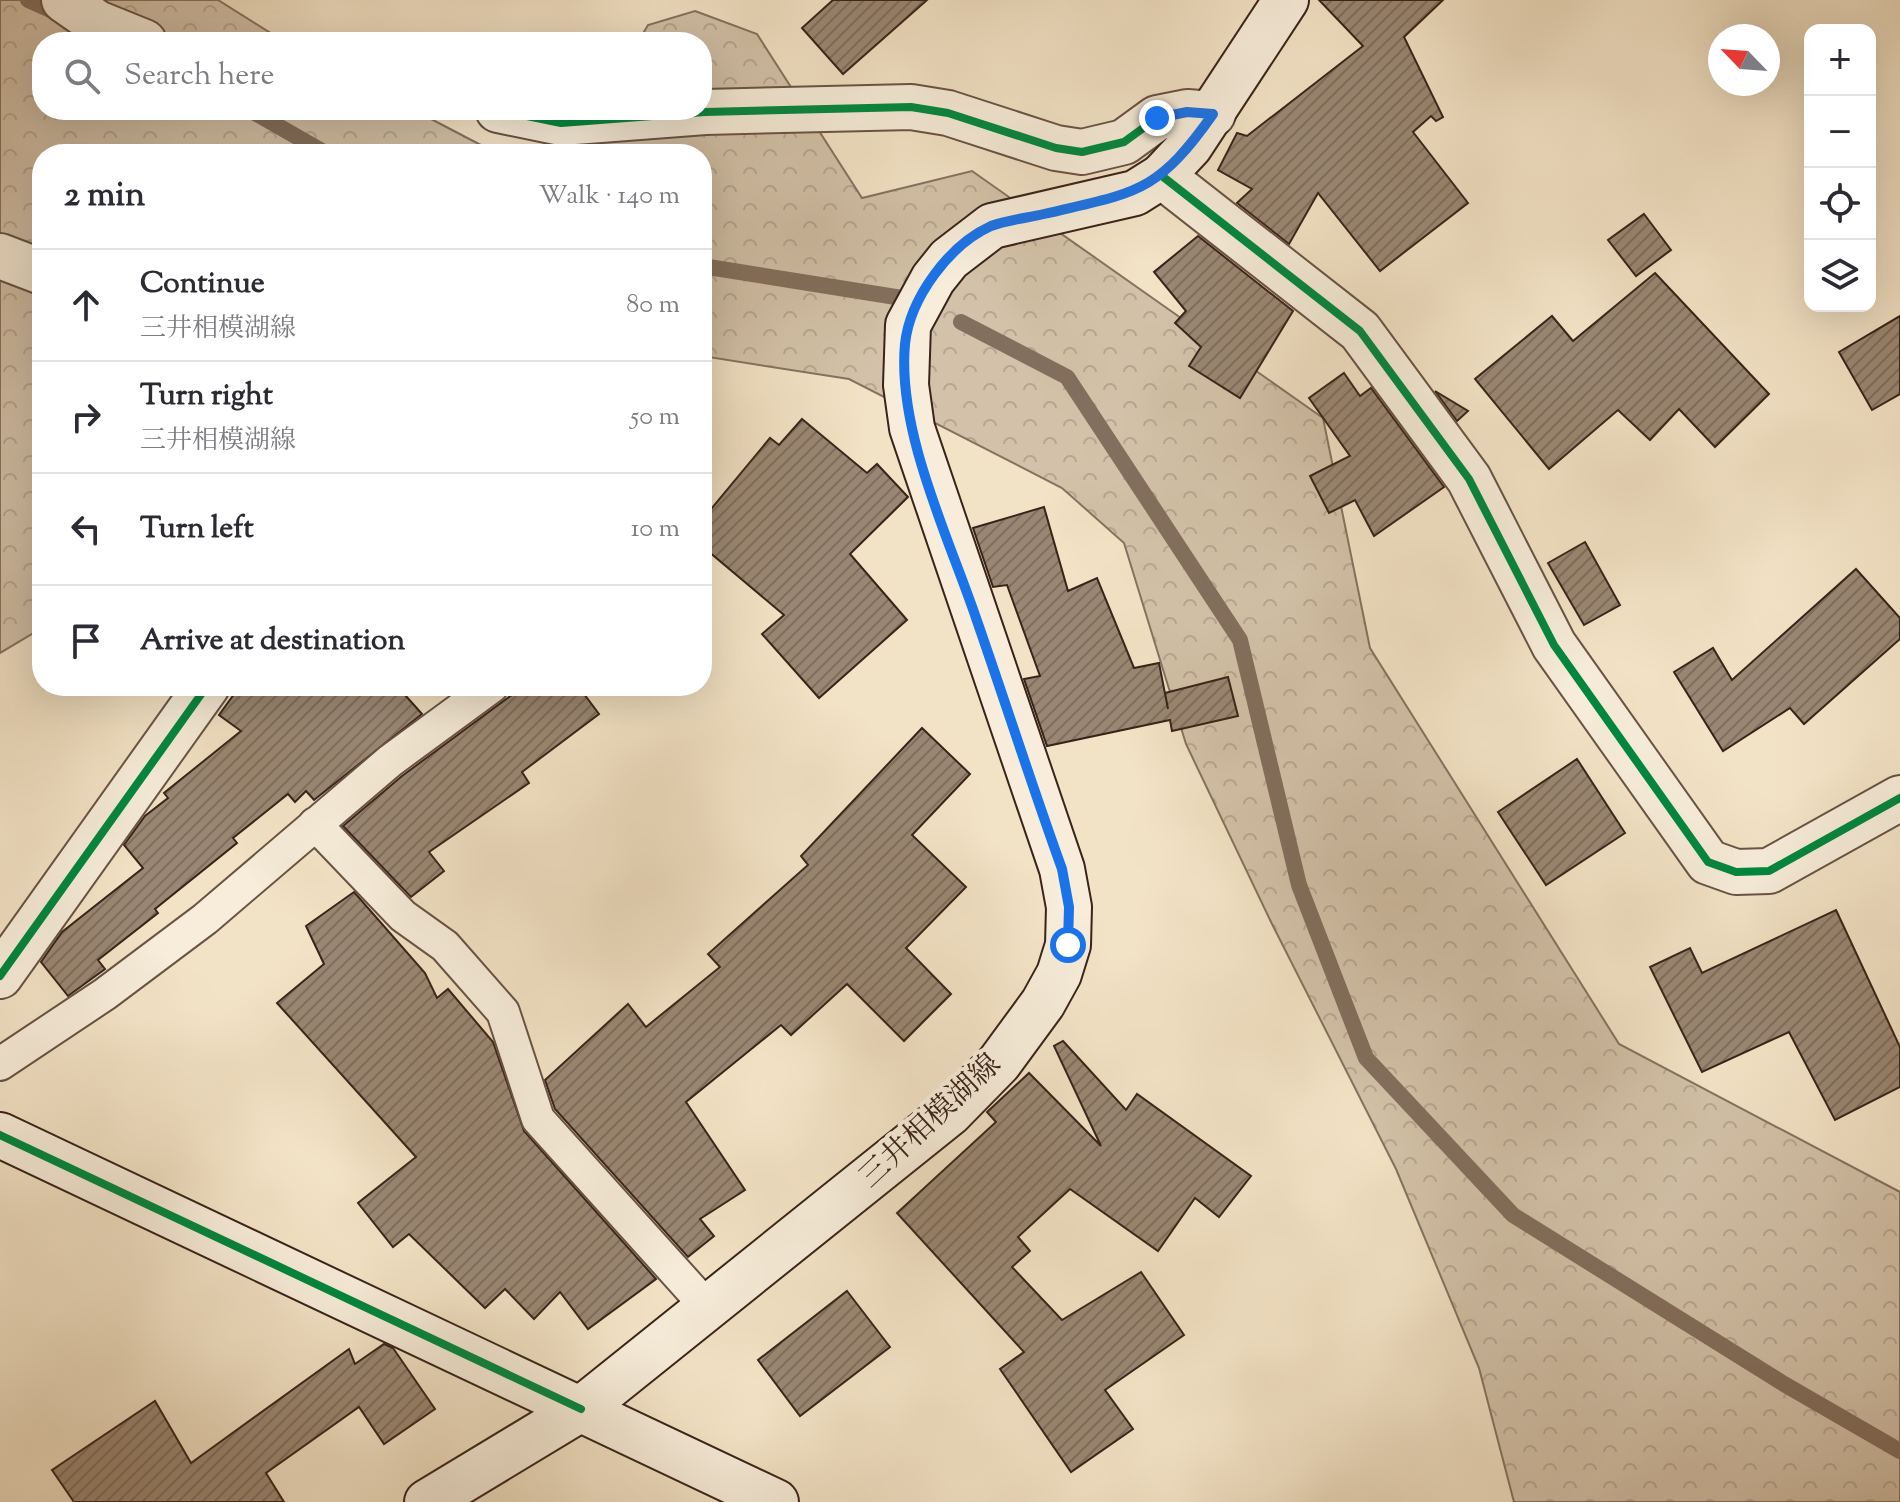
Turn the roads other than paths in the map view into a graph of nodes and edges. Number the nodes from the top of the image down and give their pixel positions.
1 (64, 0) edge
2 (1286, 0) edge
3 (119, 32) edge
4 (712, 113) edge
5 (1213, 114) junction
6 (546, 120) edge
7 (605, 120) edge
8 (1162, 176) junction
9 (0, 256) edge
10 (32, 268) edge
11 (200, 696) edge
12 (478, 696) edge
13 (1900, 798) edge
14 (315, 824) junction
15 (0, 976) edge
16 (0, 1064) edge
17 (0, 1135) edge
18 (708, 1308) junction
19 (581, 1409) junction
20 (427, 1502) edge
21 (776, 1502) edge

1 - 3 street
2 - 5 street, 三井相模湖線
4 - 5 street
5 - 8 street, 三井相模湖線
6 - 7 street
8 - 13 street
8 - 18 street, 三井相模湖線
9 - 10 street
11 - 15 street
12 - 14 lane
14 - 16 lane
14 - 18 lane
17 - 19 street
18 - 19 street, 三井相模湖線
19 - 20 street, 三井相模湖線
19 - 21 street

